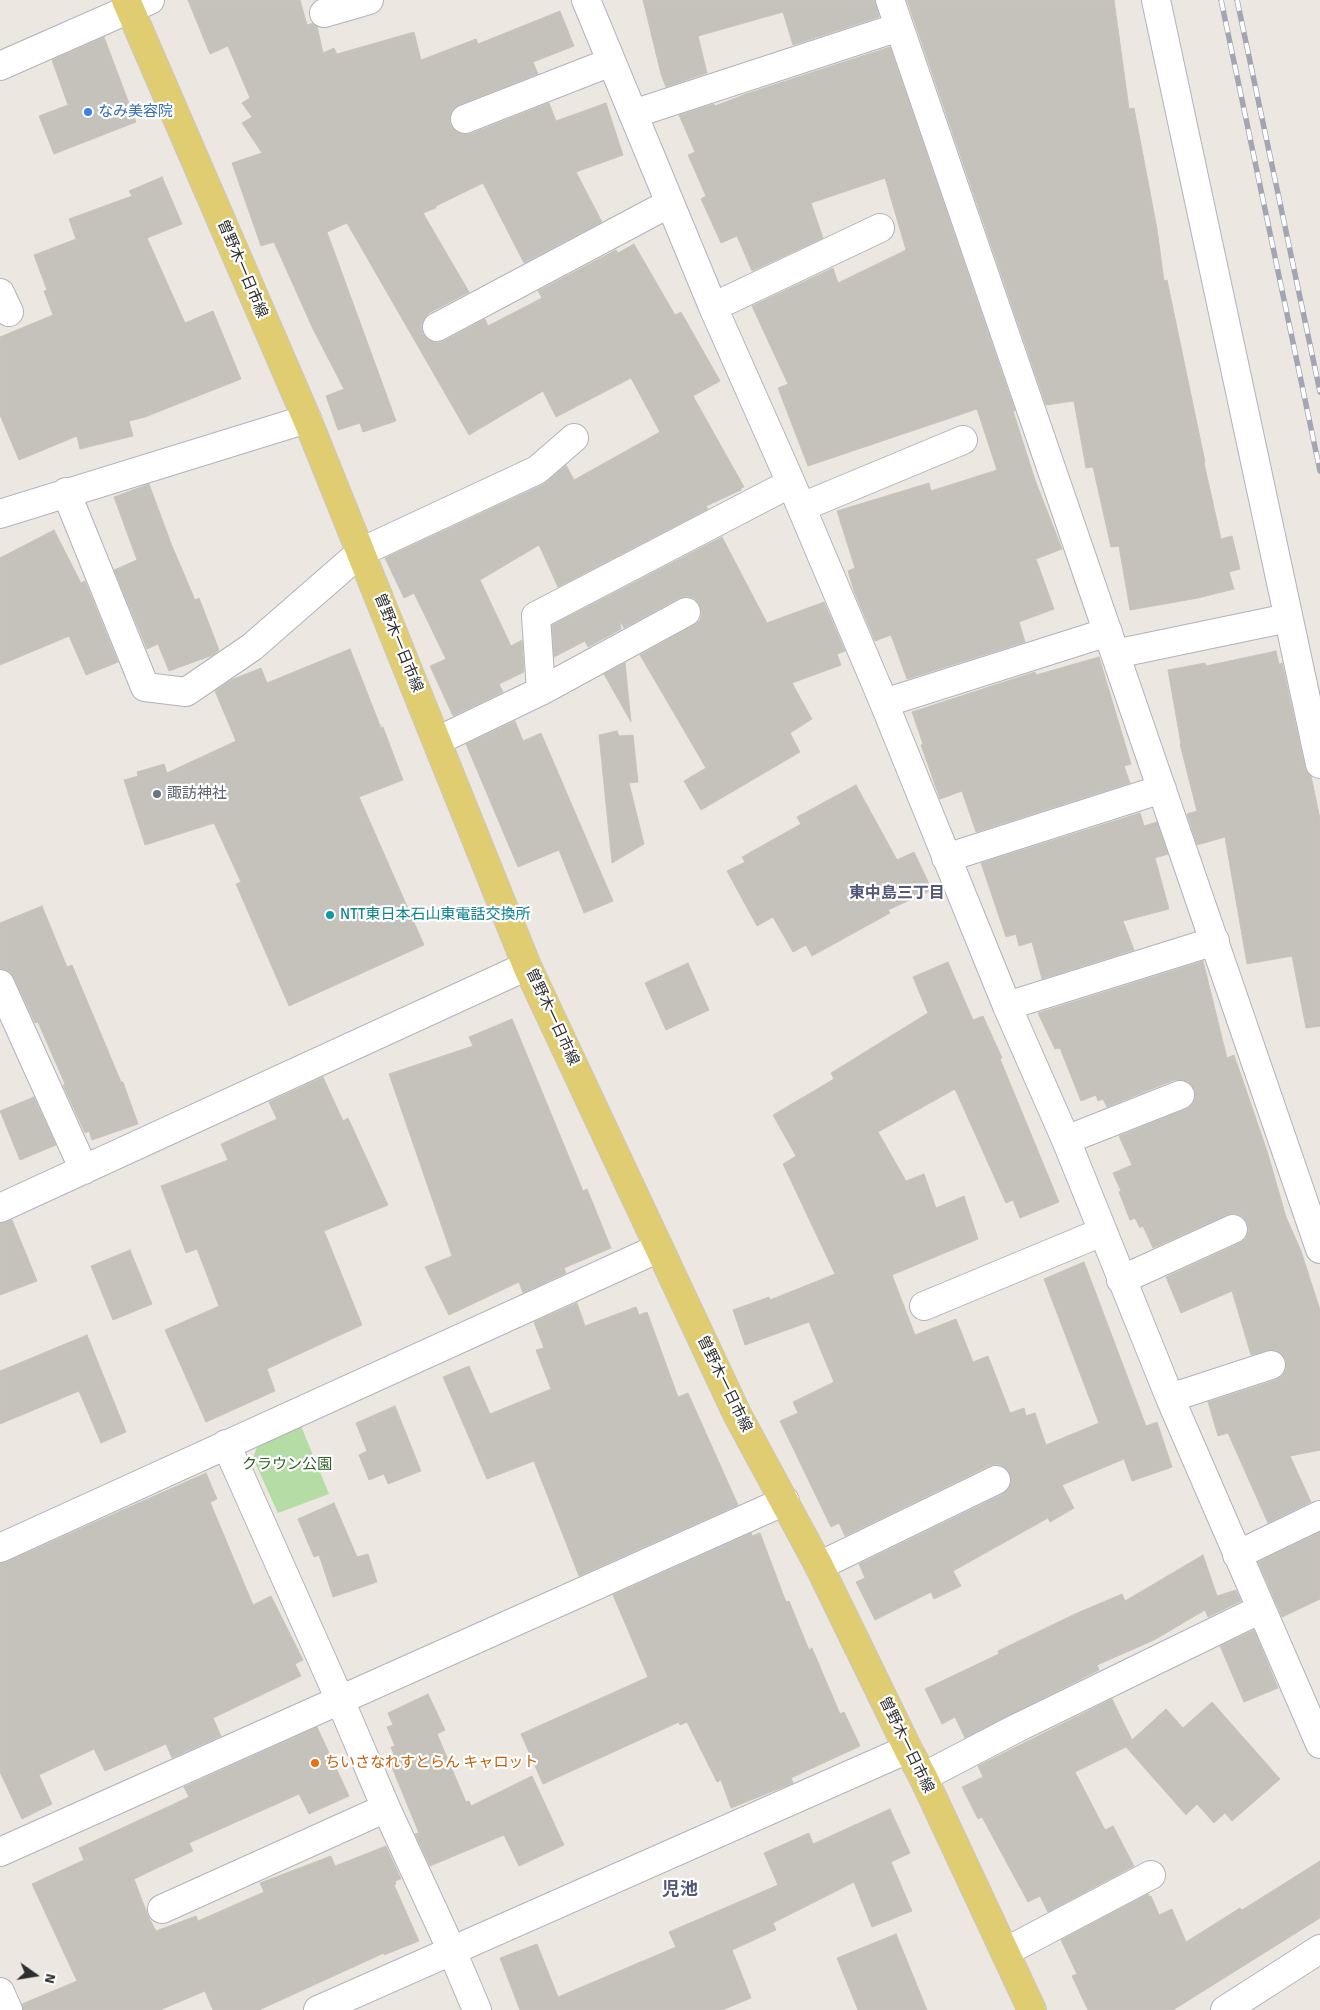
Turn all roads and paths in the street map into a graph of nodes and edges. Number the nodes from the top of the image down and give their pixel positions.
1 (369, 0) edge
2 (586, 0) edge
3 (890, 0) edge
4 (1156, 0) edge
5 (135, 3) edge
6 (324, 12) dead end
7 (899, 27) junction
8 (611, 62) junction
9 (0, 66) edge
10 (634, 114) junction
11 (465, 119) dead end
12 (670, 203) junction
13 (880, 228) dead end
14 (713, 307) junction
15 (437, 327) dead end
16 (307, 419) junction
17 (574, 438) dead end
18 (963, 440) dead end
19 (66, 492) junction
20 (796, 495) junction
21 (0, 514) edge
22 (361, 552) junction
23 (686, 612) dead end
24 (1288, 618) junction
25 (1112, 643) junction
26 (541, 691) junction
27 (884, 702) junction
28 (437, 741) junction
29 (1320, 764) edge
30 (1162, 789) junction
31 (946, 858) junction
32 (1215, 941) junction
33 (527, 966) junction
34 (0, 984) edge
35 (1007, 1006) junction
36 (1180, 1095) dead end
37 (1066, 1140) junction
38 (84, 1170) junction
39 (0, 1208) edge
40 (1233, 1230) dead end
41 (1102, 1232) junction
42 (659, 1248) junction
43 (1320, 1249) edge
44 (1121, 1280) junction
45 (924, 1306) dead end
46 (1272, 1365) dead end
47 (1170, 1398) junction
48 (226, 1444) junction
49 (996, 1480) dead end
50 (784, 1501) junction
51 (1320, 1515) edge
52 (0, 1548) edge
53 (1237, 1555) junction
54 (819, 1566) junction
55 (1261, 1609) junction
56 (340, 1700) junction
57 (1320, 1744) edge
58 (908, 1749) junction
59 (924, 1777) junction
60 (386, 1808) junction
61 (0, 1852) edge
62 (1150, 1875) dead end
63 (162, 1909) dead end
64 (1320, 1949) edge
65 (452, 1951) junction
66 (1005, 1952) junction
67 (0, 1992) edge
68 (8, 2010) edge
69 (318, 2010) edge
70 (477, 2010) edge
71 (1032, 2010) edge
72 (1226, 2010) edge

1 - 6 street
2 - 8 street
3 - 7 street
4 - 24 street
5 - 9 street
5 - 16 main road, 曽野木一日市線
7 - 10 street
7 - 25 street
8 - 10 street
8 - 11 street
10 - 12 street
12 - 14 street
12 - 15 street
13 - 14 street
14 - 20 street
16 - 19 street
16 - 22 main road, 曽野木一日市線
17 - 22 street
18 - 20 street
19 - 21 street
19 - 22 street
20 - 26 street
20 - 27 street
22 - 28 main road, 曽野木一日市線
23 - 26 street
24 - 25 street
24 - 29 street
25 - 27 street
25 - 30 street
26 - 28 street
27 - 31 street
28 - 33 main road, 曽野木一日市線
30 - 31 street
30 - 32 street
31 - 35 street
32 - 35 street
32 - 43 street
33 - 38 street
33 - 42 main road, 曽野木一日市線
34 - 38 street
35 - 37 street
36 - 37 street
37 - 41 street
38 - 39 street
40 - 44 street
41 - 44 street
41 - 45 street
42 - 48 street
42 - 50 main road, 曽野木一日市線
44 - 47 street
46 - 47 street
47 - 53 street
48 - 52 street
48 - 56 street
49 - 54 street
50 - 54 main road, 曽野木一日市線
50 - 56 street
51 - 53 street
53 - 55 street
54 - 58 main road, 曽野木一日市線
55 - 57 street
55 - 59 street
56 - 60 street
56 - 61 street
58 - 59 main road, 曽野木一日市線
58 - 65 street
59 - 66 main road, 曽野木一日市線
60 - 63 street
60 - 65 street
62 - 66 street
64 - 72 street
65 - 69 street
65 - 70 street
66 - 71 main road, 曽野木一日市線
67 - 68 street

